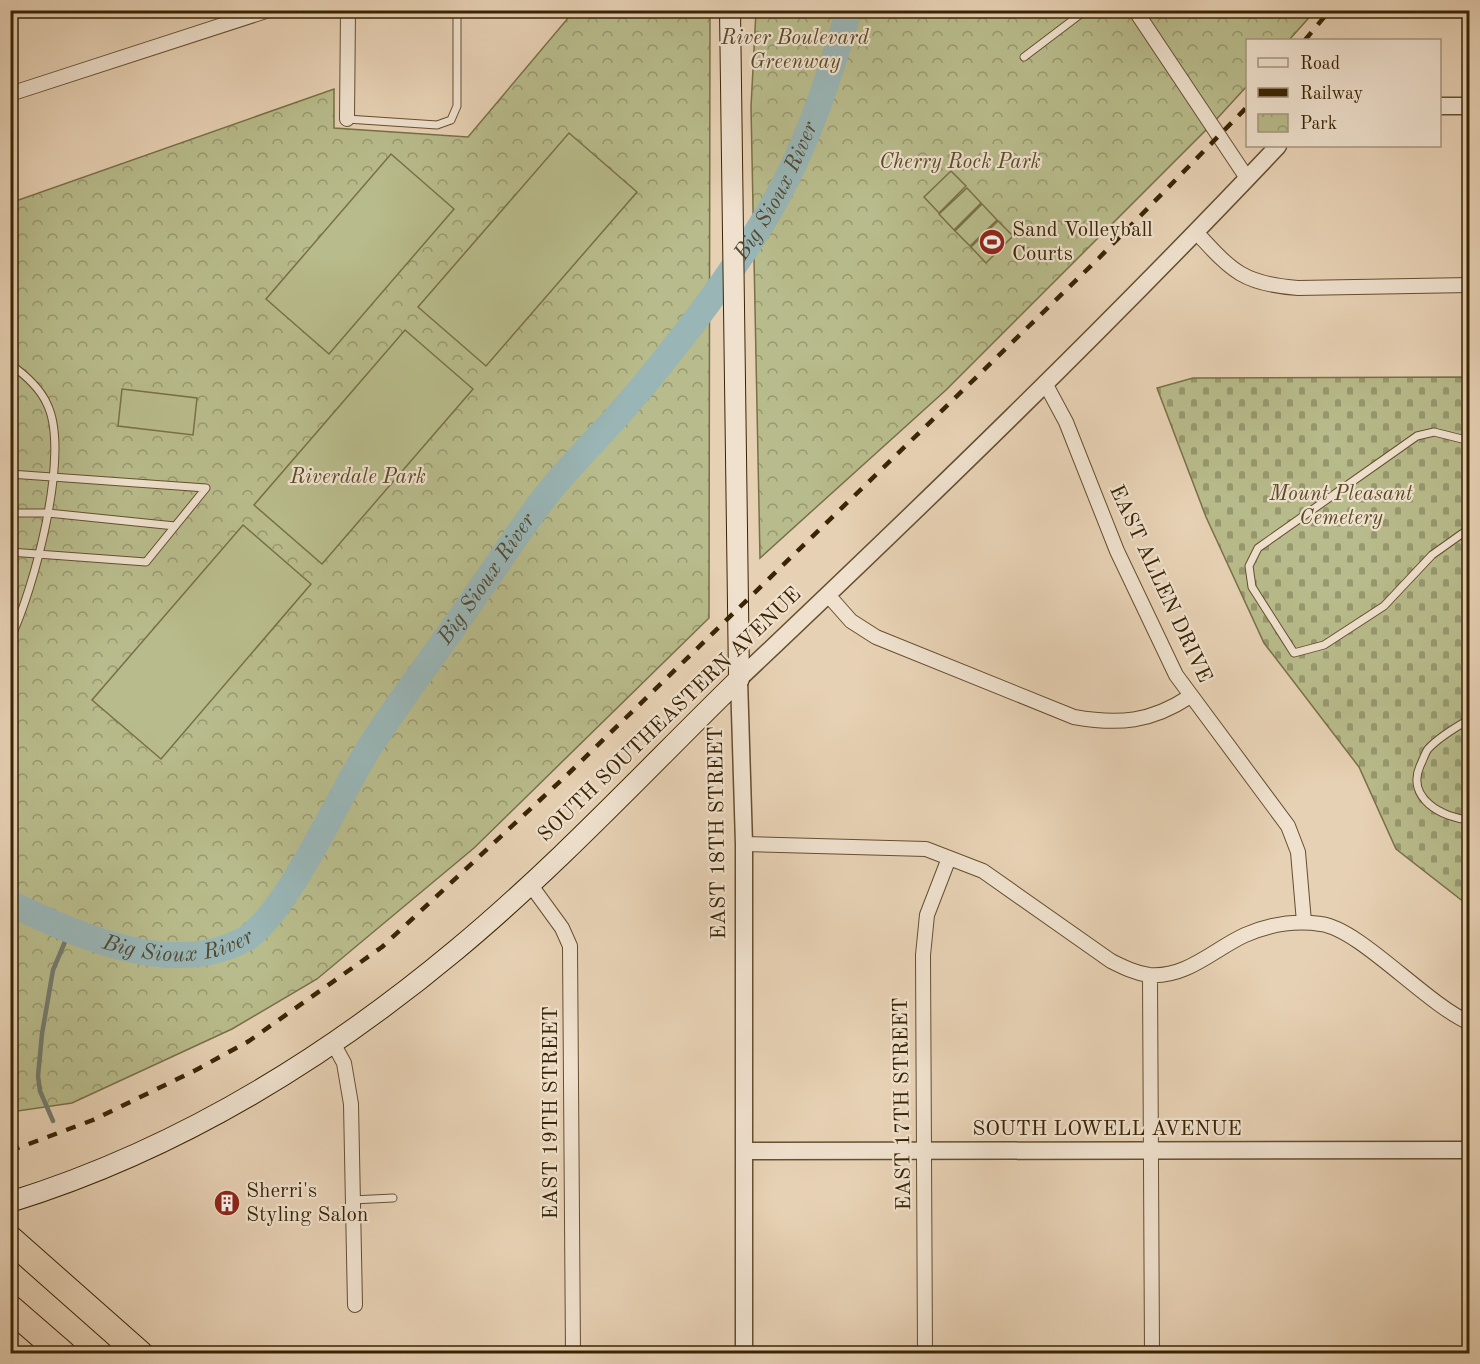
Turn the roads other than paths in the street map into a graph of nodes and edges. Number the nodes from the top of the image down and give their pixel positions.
1 (269, 10) edge
2 (348, 10) edge
3 (458, 10) edge
4 (1086, 10) edge
5 (1135, 10) edge
6 (732, 15) edge
7 (1024, 57) dead end
8 (10, 94) edge
9 (1441, 106) edge
10 (1470, 106) edge
11 (346, 119) joint
12 (1277, 147) edge
13 (1247, 178) junction
14 (1196, 232) junction
15 (1470, 285) edge
16 (10, 364) edge
17 (1045, 383) junction
18 (1470, 441) edge
19 (10, 474) edge
20 (52, 475) junction
21 (10, 513) edge
22 (48, 513) junction
23 (176, 526) junction
24 (1470, 528) edge
25 (10, 552) edge
26 (40, 553) junction
27 (828, 595) junction
28 (10, 639) edge
29 (739, 679) junction
30 (1189, 697) junction
31 (1470, 719) edge
32 (1470, 820) edge
33 (744, 844) junction
34 (950, 858) junction
35 (530, 884) junction
36 (1304, 922) junction
37 (1150, 975) junction
38 (1470, 1023) edge
39 (333, 1043) junction
40 (1470, 1150) edge
41 (744, 1151) junction
42 (925, 1152) junction
43 (1150, 1152) junction
44 (393, 1198) dead end
45 (352, 1200) junction
46 (10, 1202) edge
47 (10, 1239) edge
48 (356, 1305) dead end
49 (10, 1308) edge
50 (63, 1353) edge
51 (140, 1353) edge
52 (573, 1353) edge
53 (744, 1353) edge
54 (925, 1353) edge
55 (1152, 1353) edge

1 - 8 street
2 - 11 street
3 - 11 lane
4 - 7 lane
5 - 13 street
6 - 29 main road, EAST 18TH STREET
9 - 10 street
12 - 13 street, SOUTH SOUTHEASTERN AVENUE
13 - 14 street, SOUTH SOUTHEASTERN AVENUE
14 - 15 street
14 - 17 street, SOUTH SOUTHEASTERN AVENUE
16 - 20 lane
17 - 27 street, SOUTH SOUTHEASTERN AVENUE
17 - 30 street, EAST ALLEN DRIVE
18 - 24 lane
19 - 20 lane
20 - 22 lane
20 - 23 lane
21 - 22 lane
22 - 23 lane
22 - 26 lane
23 - 26 lane
25 - 26 lane
26 - 28 lane
27 - 29 street, SOUTH SOUTHEASTERN AVENUE
27 - 30 street
29 - 33 street, EAST 18TH STREET
29 - 35 main road, SOUTH SOUTHEASTERN AVENUE
30 - 36 street, EAST ALLEN DRIVE
31 - 32 lane
33 - 34 street
33 - 41 street, EAST 18TH STREET
34 - 37 street
34 - 42 street, EAST 17TH STREET
35 - 39 main road, SOUTH SOUTHEASTERN AVENUE
35 - 52 street, EAST 19TH STREET
36 - 37 street
36 - 38 street
37 - 43 street
39 - 45 street
39 - 46 main road, SOUTH SOUTHEASTERN AVENUE
40 - 43 street, SOUTH LOWELL AVENUE
41 - 42 street, SOUTH LOWELL AVENUE
41 - 53 street, EAST 18TH STREET
42 - 43 street, SOUTH LOWELL AVENUE
42 - 54 street, EAST 17TH STREET
43 - 55 street
44 - 45 lane
45 - 48 street
47 - 51 highway
49 - 50 highway

